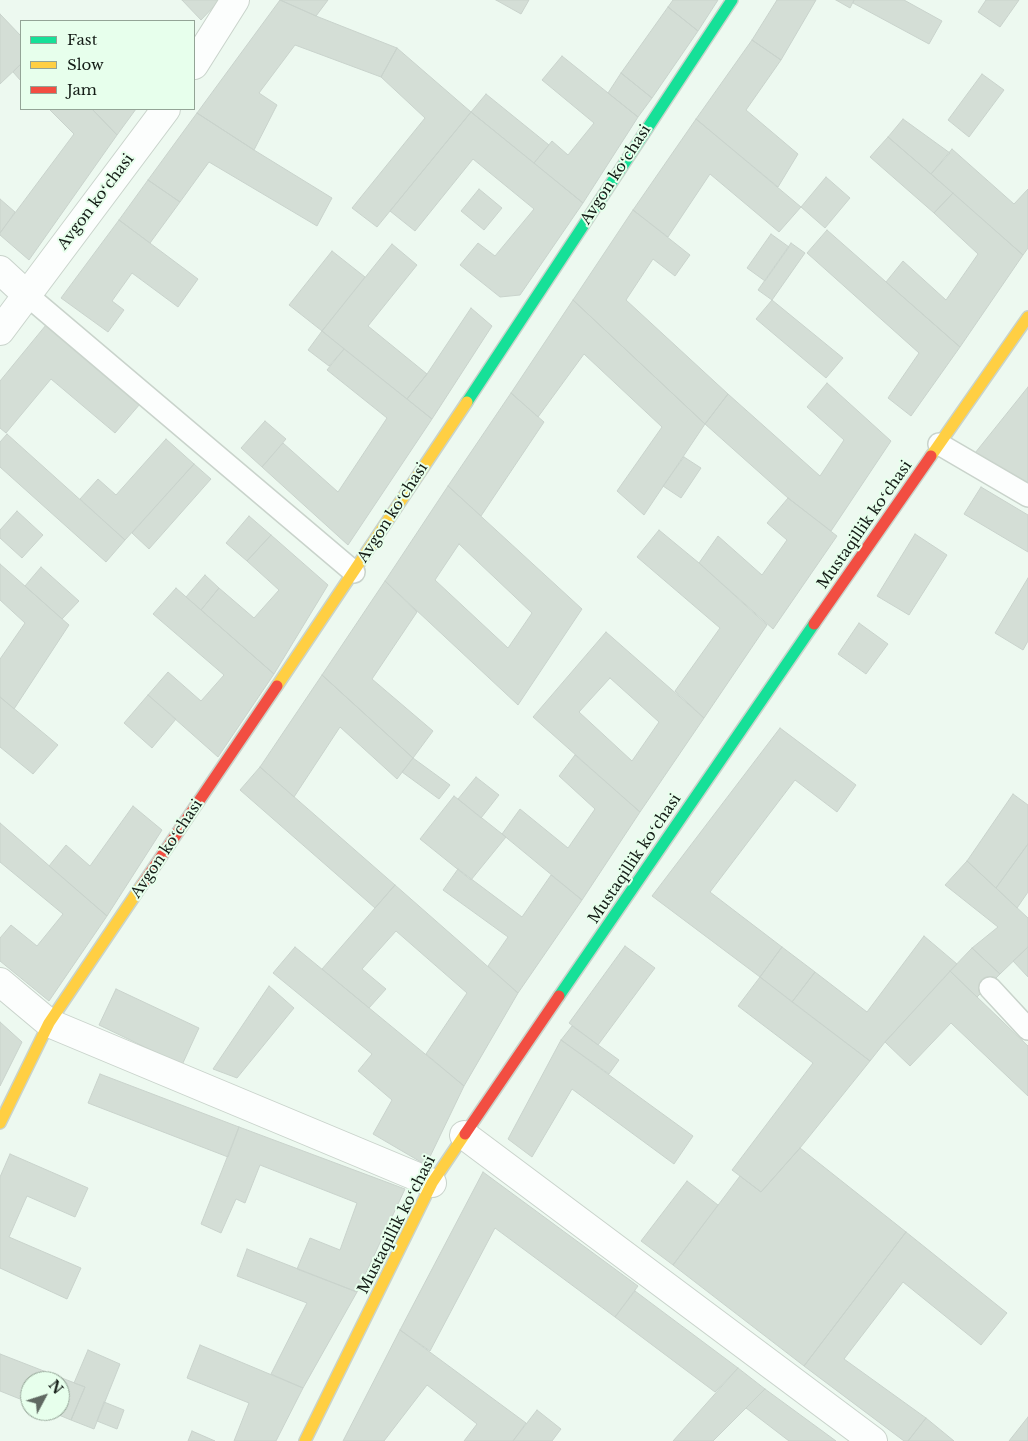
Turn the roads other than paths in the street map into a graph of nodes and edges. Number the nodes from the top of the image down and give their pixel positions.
1 (235, 0) edge
2 (732, 0) edge
3 (195, 63) edge
4 (165, 110) edge
5 (0, 270) edge
6 (27, 295) junction
7 (1028, 317) edge
8 (0, 332) edge
9 (939, 444) junction
10 (1028, 496) edge
11 (354, 572) junction
12 (0, 982) edge
13 (990, 988) dead end
14 (49, 1023) junction
15 (1028, 1030) edge
16 (0, 1123) edge
17 (464, 1135) junction
18 (432, 1183) junction
19 (305, 1441) edge
20 (873, 1441) edge

1 - 3 street
2 - 11 street, Avgon koʻchasi
4 - 6 street, Avgon koʻchasi
5 - 6 street
6 - 8 street, Avgon koʻchasi
6 - 11 lane
7 - 9 street, Mustaqillik koʻchasi
9 - 10 lane
9 - 17 street, Mustaqillik koʻchasi
11 - 14 street, Avgon koʻchasi
12 - 14 street
13 - 15 lane
14 - 16 street, Avgon koʻchasi
14 - 18 street
17 - 18 street, Mustaqillik koʻchasi
17 - 20 street
18 - 19 street, Mustaqillik koʻchasi

